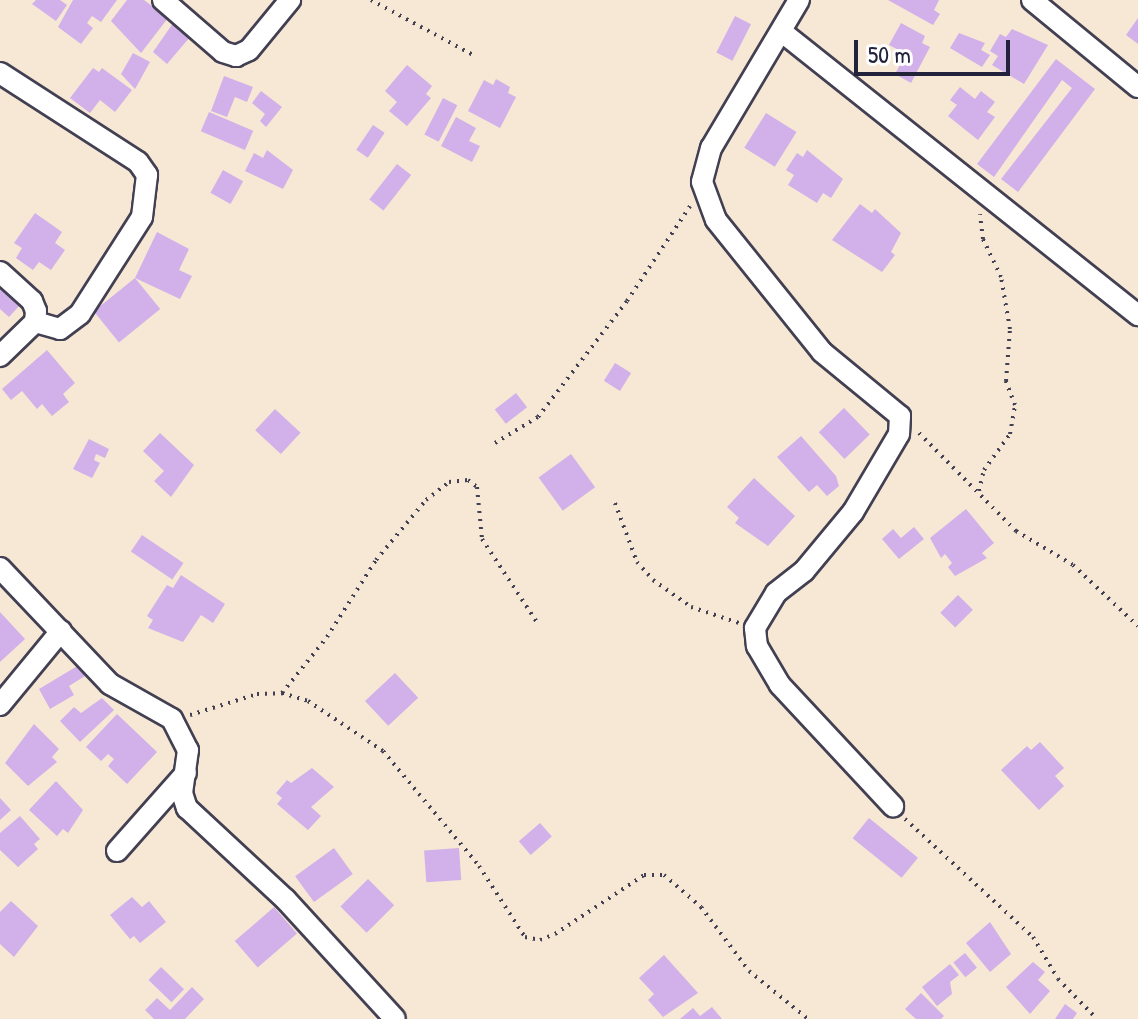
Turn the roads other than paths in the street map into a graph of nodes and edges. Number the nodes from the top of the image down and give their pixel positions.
1 (163, 0) edge
2 (290, 0) edge
3 (799, 0) edge
4 (1032, 0) edge
5 (782, 32) junction
6 (0, 73) edge
7 (1138, 87) edge
8 (0, 272) edge
9 (1138, 315) edge
10 (35, 322) junction
11 (0, 356) edge
12 (0, 568) edge
13 (61, 631) junction
14 (0, 705) edge
15 (186, 773) junction
16 (893, 806) road end
17 (117, 851) dead end
18 (395, 1019) edge

1 - 2 street
3 - 5 street
4 - 7 street
5 - 9 street
5 - 16 street
6 - 10 street
8 - 10 street
10 - 11 street
12 - 13 street
13 - 14 street
13 - 15 street
15 - 17 street
15 - 18 street

